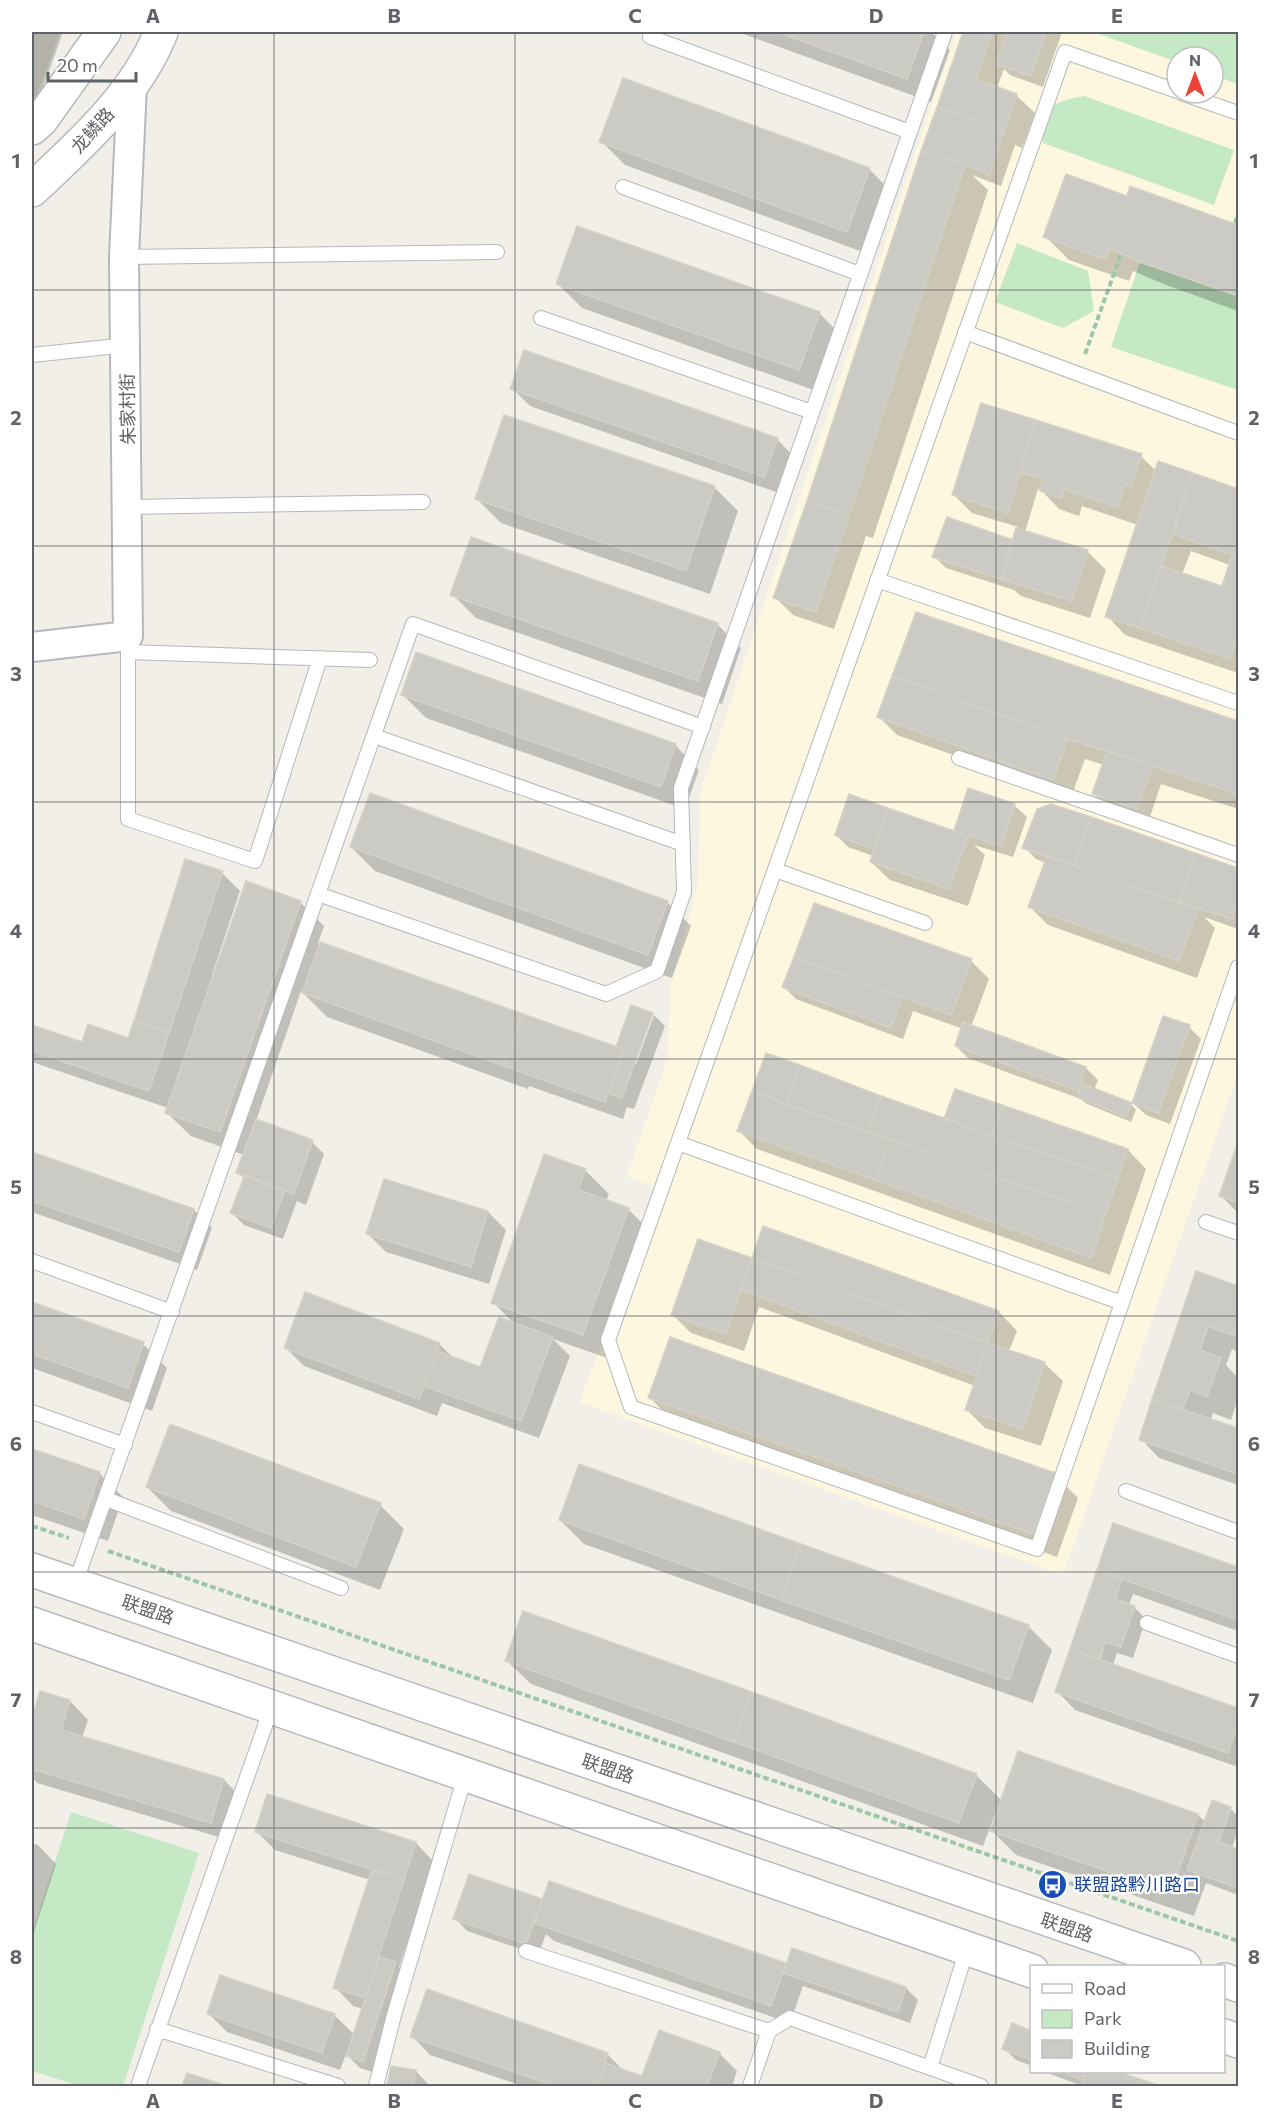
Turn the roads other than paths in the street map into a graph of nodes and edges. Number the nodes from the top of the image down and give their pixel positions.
1 (104, 32) edge
2 (161, 32) edge
3 (945, 32) edge
4 (650, 37) dead end
5 (132, 85) junction
6 (1165, 88) edge
7 (1216, 105) edge
8 (1239, 113) edge
9 (32, 128) edge
10 (910, 132) junction
11 (623, 187) dead end
12 (32, 190) edge
13 (497, 252) dead end
14 (124, 257) junction
15 (860, 274) junction
16 (541, 318) dead end
17 (965, 332) junction
18 (126, 345) junction
19 (32, 355) edge
20 (812, 412) junction
21 (1239, 433) edge
22 (423, 502) dead end
23 (128, 507) junction
24 (877, 580) junction
25 (128, 644) junction
26 (32, 647) edge
27 (320, 658) junction
28 (369, 660) dead end
29 (1239, 703) edge
30 (703, 727) junction
31 (374, 736) junction
32 (959, 758) dead end
33 (683, 844) junction
34 (1239, 855) edge
35 (775, 870) junction
36 (318, 894) junction
37 (926, 923) dead end
38 (1239, 967) edge
39 (678, 1143) junction
40 (1206, 1222) dead end
41 (1239, 1233) edge
42 (32, 1261) edge
43 (1122, 1303) junction
44 (172, 1312) junction
45 (32, 1412) edge
46 (125, 1445) junction
47 (1126, 1491) dead end
48 (106, 1499) junction
49 (1239, 1532) edge
50 (32, 1570) edge
51 (75, 1584) junction
52 (341, 1588) dead end
53 (1147, 1623) dead end
54 (32, 1624) edge
55 (1239, 1656) edge
56 (269, 1707) junction
57 (465, 1776) junction
58 (966, 1949) junction
59 (526, 1951) dead end
60 (1181, 1965) edge
61 (1030, 1970) edge
62 (157, 2029) junction
63 (769, 2031) junction
64 (930, 2068) junction
65 (138, 2086) edge
66 (338, 2086) edge
67 (376, 2086) edge
68 (750, 2086) edge
69 (981, 2086) edge

1 - 9 main road
2 - 5 main road, 龙鳞路
3 - 10 lane
4 - 10 lane
5 - 12 main road, 龙鳞路
5 - 14 street, 朱家村街
6 - 17 lane
7 - 8 lane
10 - 15 lane
11 - 15 lane
13 - 14 lane
14 - 18 street, 朱家村街
15 - 20 lane
16 - 20 lane
17 - 21 lane
17 - 24 lane
18 - 19 lane
18 - 23 street, 朱家村街
20 - 30 lane
22 - 23 lane
23 - 25 street, 朱家村街
24 - 29 lane
24 - 35 lane
25 - 26 street
25 - 27 lane
25 - 27 lane
27 - 28 lane
30 - 31 lane
30 - 33 lane
31 - 33 lane
31 - 36 lane
32 - 34 lane
33 - 36 lane
35 - 37 lane
35 - 39 lane
36 - 44 lane
38 - 43 lane
39 - 43 lane
39 - 43 lane
40 - 41 lane
42 - 44 lane
44 - 46 lane
45 - 46 lane
46 - 48 lane
47 - 49 lane
48 - 51 lane
48 - 52 lane
50 - 51 main road, 联盟路
51 - 60 main road, 联盟路
53 - 55 lane
54 - 56 main road
56 - 57 main road
56 - 62 lane
57 - 58 main road
57 - 67 lane
58 - 61 main road
58 - 64 lane
59 - 63 lane
62 - 65 lane
62 - 66 lane
63 - 64 lane
63 - 68 lane
64 - 69 lane

